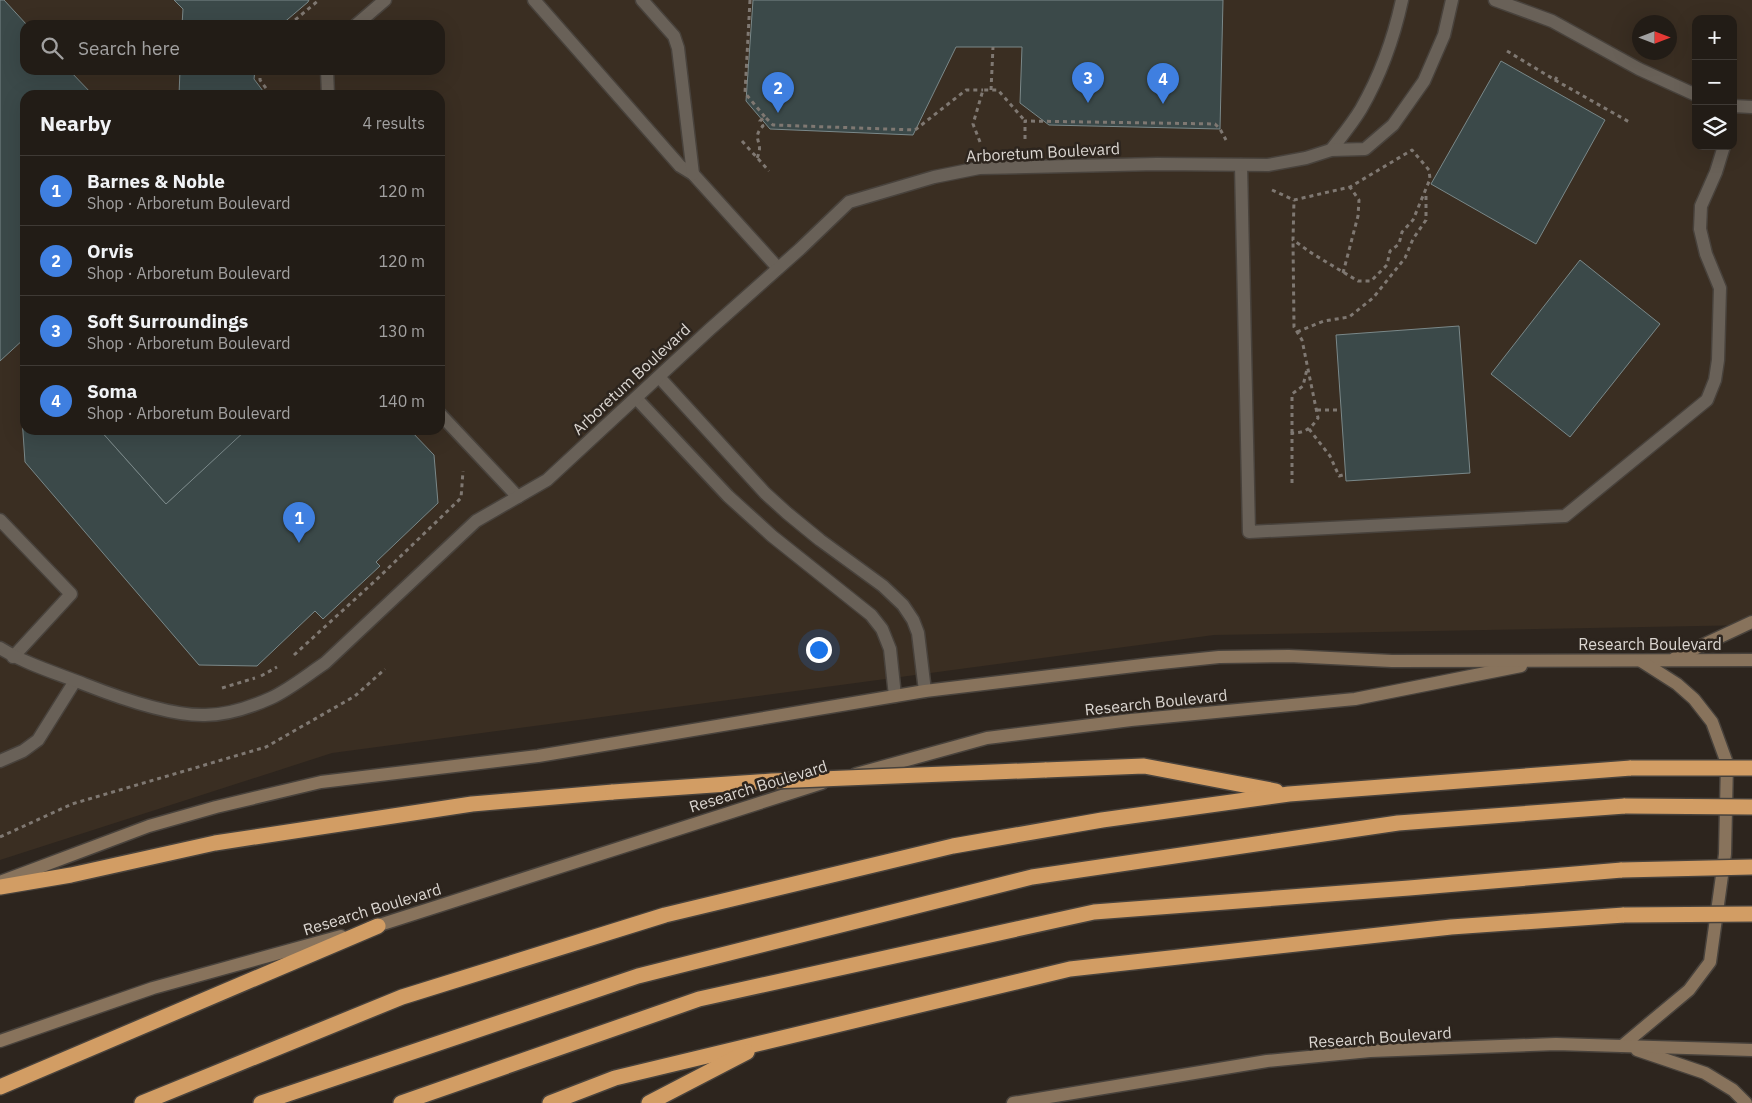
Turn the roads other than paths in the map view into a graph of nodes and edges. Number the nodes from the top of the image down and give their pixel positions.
1 (385, 0) edge
2 (534, 0) edge
3 (642, 0) edge
4 (1402, 0) edge
5 (1452, 0) edge
6 (1495, 0) edge
7 (362, 20) edge
8 (327, 75) edge
9 (328, 90) edge
10 (1692, 93) edge
11 (1737, 106) edge
12 (1752, 107) edge
13 (1331, 150) junction
14 (1723, 150) edge
15 (1241, 165) junction
16 (693, 174) junction
17 (778, 268) junction
18 (659, 377) junction
19 (636, 398) junction
20 (445, 419) edge
21 (518, 497) junction
22 (0, 520) edge
23 (1752, 622) edge
24 (0, 648) edge
25 (13, 657) junction
26 (1548, 660) junction
27 (1640, 660) junction
28 (1670, 660) junction
29 (1752, 660) edge
30 (75, 681) junction
31 (925, 691) junction
32 (895, 696) junction
33 (0, 761) edge
34 (1752, 768) edge
35 (1290, 794) junction
36 (1752, 807) edge
37 (1752, 867) edge
38 (0, 882) edge
39 (0, 887) edge
40 (1752, 914) edge
41 (378, 926) junction
42 (770, 1040) junction
43 (0, 1041) edge
44 (1622, 1046) junction
45 (1752, 1050) edge
46 (0, 1087) edge
47 (142, 1103) edge
48 (261, 1103) edge
49 (401, 1103) edge
50 (550, 1103) edge
51 (649, 1103) edge
52 (1013, 1103) edge
53 (1746, 1103) edge

1 - 7 street
2 - 16 street
3 - 16 street
4 - 13 street
5 - 13 street, Arboretum Boulevard
6 - 10 street
8 - 9 street
11 - 12 street
13 - 15 street, Arboretum Boulevard
14 - 15 street
15 - 17 street, Arboretum Boulevard
16 - 17 street
17 - 18 street, Arboretum Boulevard
18 - 19 street, Arboretum Boulevard
18 - 31 street
19 - 21 street, Arboretum Boulevard
19 - 32 street
20 - 21 street
21 - 30 street, Arboretum Boulevard
22 - 25 street
23 - 28 main road
24 - 25 street, Arboretum Boulevard
25 - 30 street, Arboretum Boulevard
26 - 27 main road, Research Boulevard
26 - 31 main road, Research Boulevard
26 - 41 main road, Research Boulevard
27 - 28 main road, Research Boulevard
27 - 44 main road
28 - 29 main road, Research Boulevard
30 - 33 street
31 - 32 main road, Research Boulevard
32 - 38 main road, Research Boulevard
34 - 35 highway, bridge
35 - 39 highway, bridge
35 - 47 highway
36 - 48 highway, bridge
37 - 49 highway, bridge
40 - 42 highway, bridge
41 - 43 main road, Research Boulevard
41 - 46 highway
42 - 50 highway
42 - 51 highway
44 - 45 main road, Research Boulevard
44 - 52 main road, Research Boulevard
44 - 53 main road

